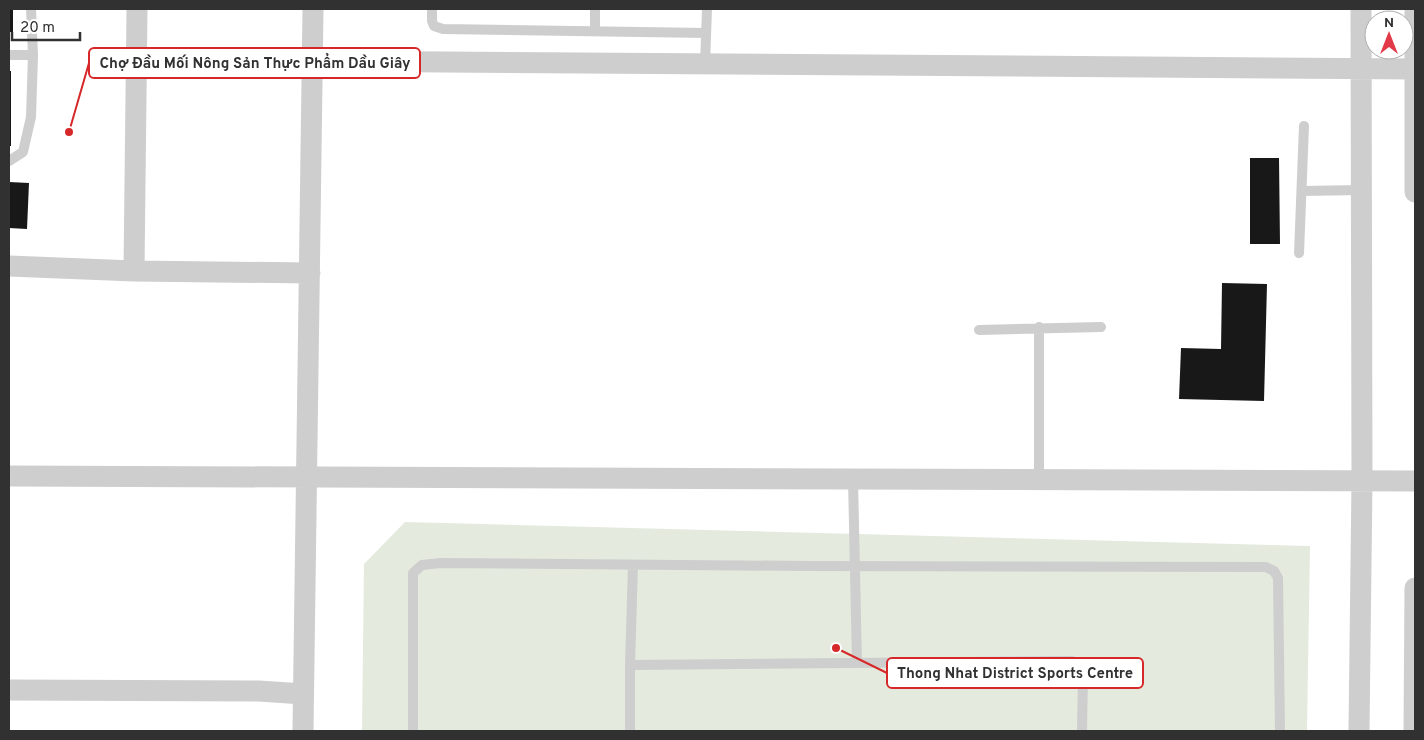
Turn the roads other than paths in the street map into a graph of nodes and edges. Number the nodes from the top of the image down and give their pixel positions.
1 (31, 9) edge
2 (137, 9) edge
3 (313, 9) edge
4 (432, 9) edge
5 (595, 9) edge
6 (707, 9) edge
7 (1361, 9) edge
8 (1415, 9) edge
9 (595, 31) junction
10 (706, 33) junction
11 (9, 55) edge
12 (33, 55) junction
13 (313, 61) junction
14 (706, 64) junction
15 (1360, 69) junction
16 (1415, 69) edge
17 (1304, 126) dead end
18 (9, 160) edge
19 (1361, 190) junction
20 (1302, 191) junction
21 (1415, 192) edge
22 (1299, 253) dead end
23 (9, 266) edge
24 (134, 271) junction
25 (310, 273) junction
26 (1039, 327) junction
27 (1101, 327) dead end
28 (979, 330) dead end
29 (9, 476) edge
30 (307, 477) junction
31 (853, 478) junction
32 (1039, 479) junction
33 (1362, 480) junction
34 (1415, 481) edge
35 (633, 565) junction
36 (855, 566) junction
37 (1415, 588) edge
38 (857, 663) junction
39 (630, 665) junction
40 (9, 690) edge
41 (303, 694) junction
42 (303, 731) edge
43 (413, 731) edge
44 (630, 731) edge
45 (1082, 731) edge
46 (1280, 731) edge
47 (1359, 731) edge
48 (1414, 731) edge

1 - 12 lane
2 - 24 street
3 - 13 street
4 - 9 lane
5 - 9 lane
6 - 10 lane
7 - 15 street
8 - 16 street
9 - 10 lane
10 - 14 lane
11 - 12 lane
12 - 18 lane
13 - 14 street
13 - 25 street
14 - 15 street
15 - 16 street
15 - 19 street
16 - 21 street
17 - 20 lane
19 - 20 lane
19 - 33 street
20 - 22 lane
23 - 24 street
24 - 25 street
25 - 30 street
26 - 27 lane
26 - 28 lane
26 - 32 lane
29 - 30 street
30 - 31 street
30 - 41 street
31 - 32 street
31 - 36 lane
32 - 33 street
33 - 34 street
33 - 47 street
35 - 36 lane
35 - 39 lane
35 - 43 lane
36 - 38 lane
36 - 46 lane
37 - 48 street
38 - 39 lane
38 - 45 lane
39 - 44 lane
40 - 41 street
41 - 42 street

